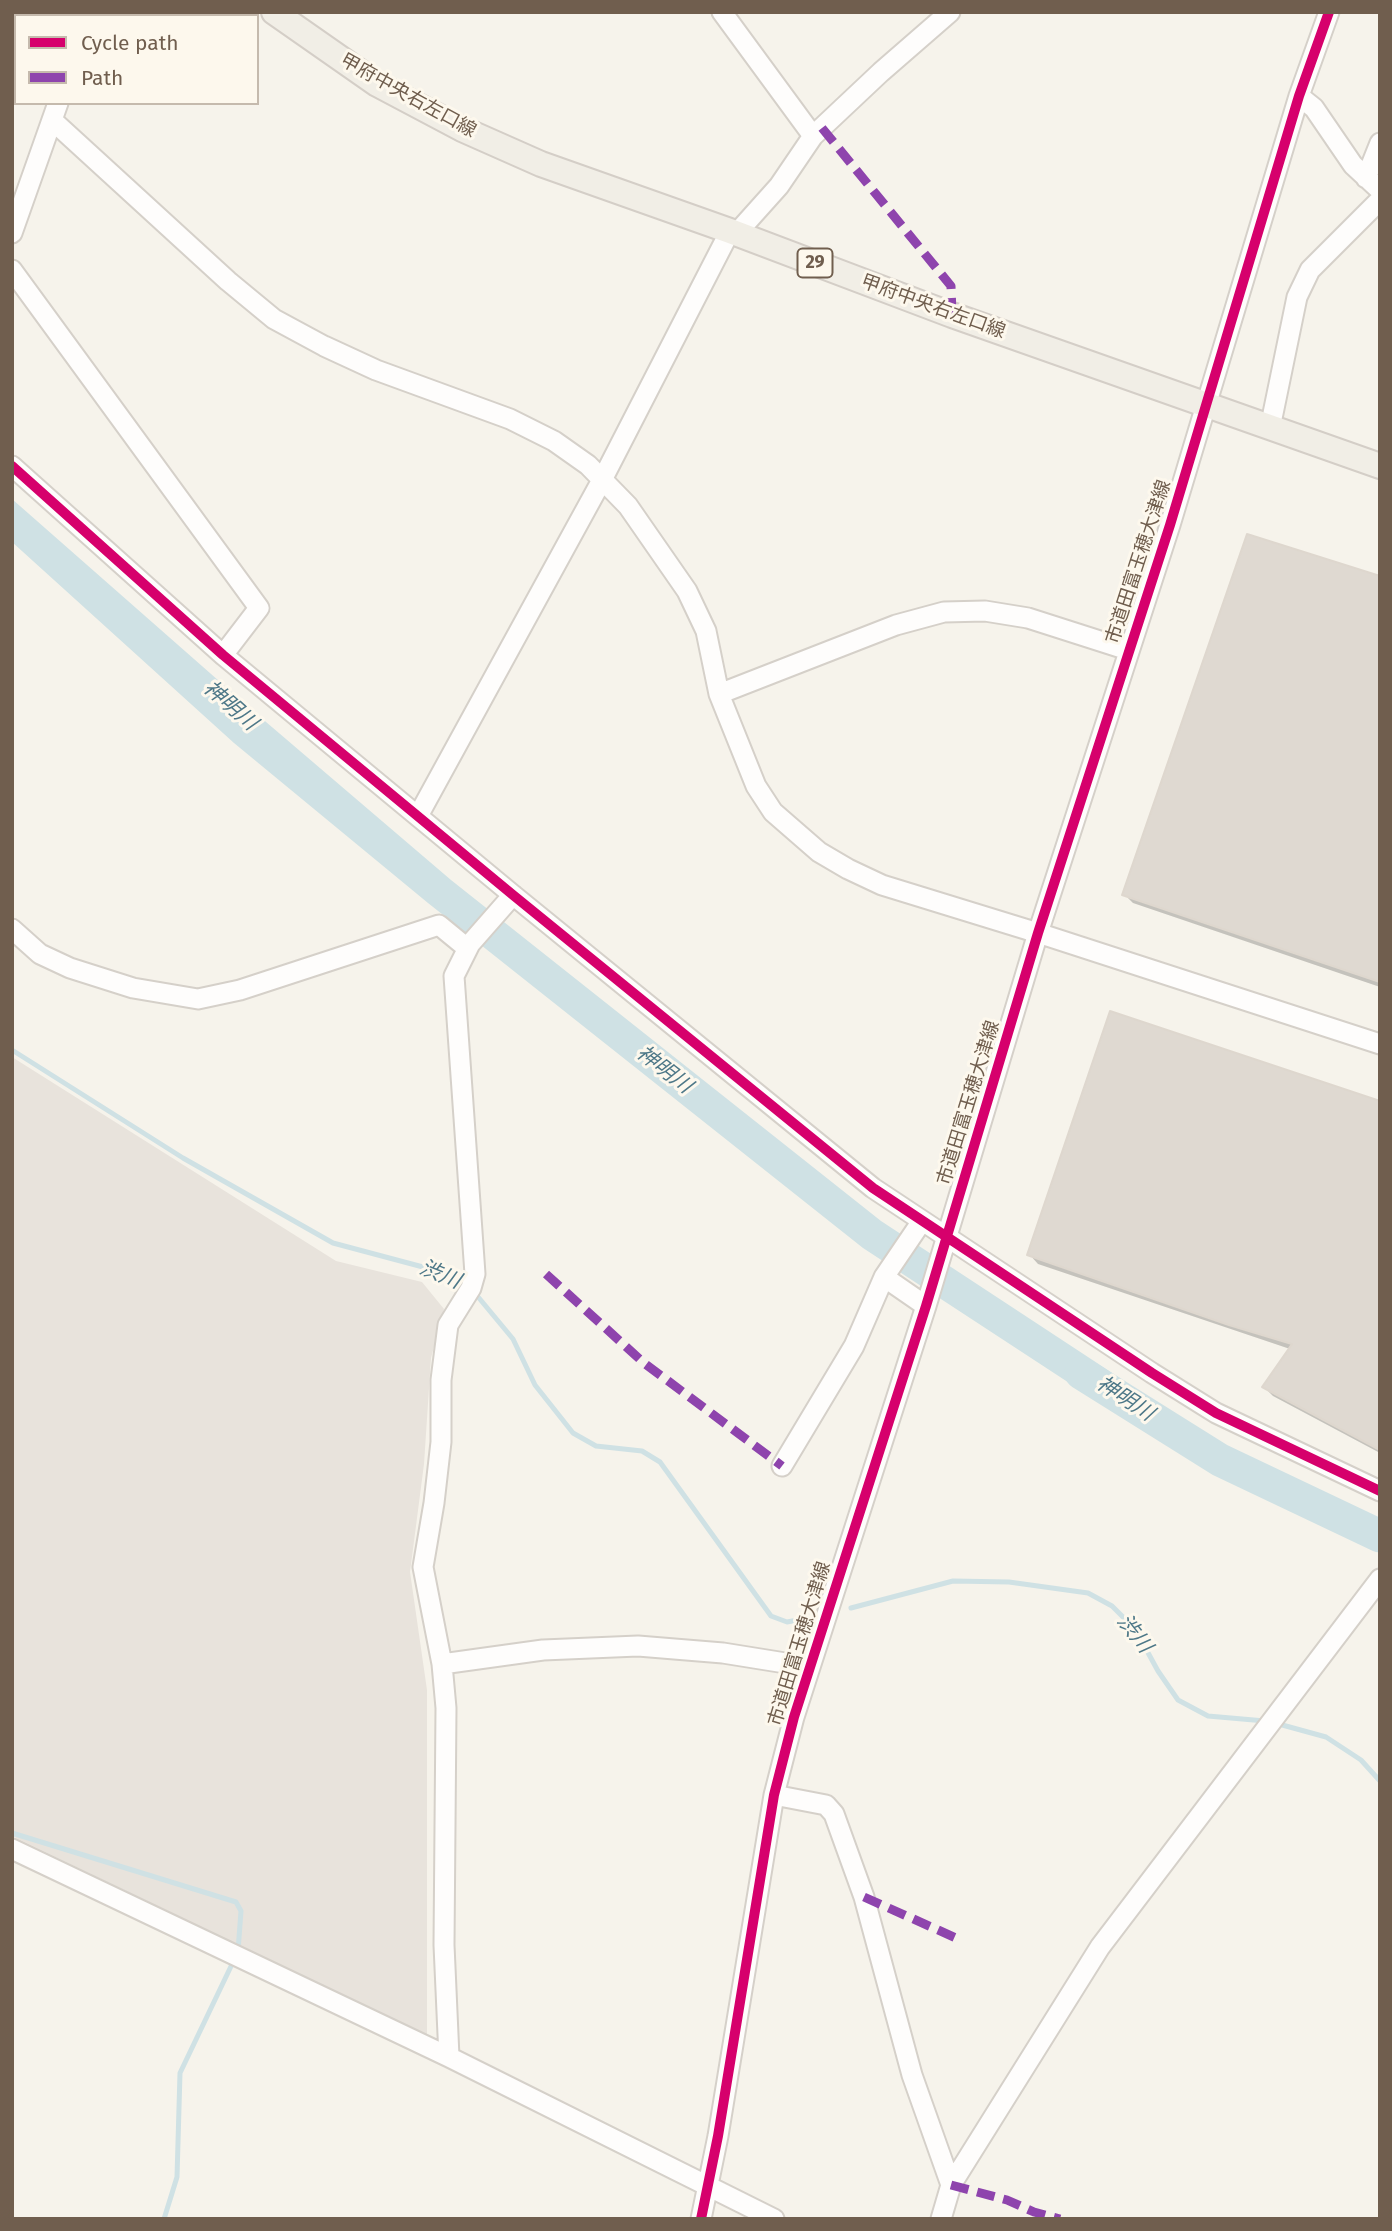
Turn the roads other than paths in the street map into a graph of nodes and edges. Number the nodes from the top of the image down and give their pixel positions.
1 (274, 12) edge
2 (722, 12) edge
3 (950, 12) edge
4 (1329, 12) edge
5 (1299, 96) junction
6 (55, 111) edge
7 (813, 136) junction
8 (1380, 143) edge
9 (1373, 184) edge
10 (1380, 200) edge
11 (12, 233) edge
12 (733, 233) junction
13 (12, 270) edge
14 (1207, 406) junction
15 (1270, 428) junction
16 (12, 466) edge
17 (1380, 466) edge
18 (602, 480) junction
19 (1128, 650) junction
20 (223, 655) junction
21 (719, 694) junction
22 (418, 816) junction
23 (508, 900) junction
24 (12, 929) edge
25 (1038, 933) junction
26 (468, 946) junction
27 (1380, 1044) edge
28 (917, 1228) junction
29 (944, 1244) junction
30 (887, 1274) junction
31 (926, 1303) junction
32 (782, 1466) dead end
33 (1380, 1492) edge
34 (1380, 1579) edge
35 (442, 1664) junction
36 (810, 1667) junction
37 (774, 1795) junction
38 (12, 1849) edge
39 (449, 2057) junction
40 (951, 2185) junction
41 (708, 2186) junction
42 (701, 2219) edge
43 (774, 2219) edge
44 (941, 2219) edge

1 - 12 main road, 甲府中央右左口線 / 29
2 - 7 street
3 - 7 street
4 - 5 street, 市道田富玉穂大津線
5 - 9 street
5 - 14 street, 市道田富玉穂大津線
6 - 11 street
6 - 18 street
7 - 12 street
8 - 9 street
10 - 15 street
12 - 14 main road, 甲府中央右左口線 / 29
12 - 18 street
13 - 20 street
14 - 15 main road, 甲府中央右左口線 / 29
14 - 19 street, 市道田富玉穂大津線
15 - 17 main road, 甲府中央右左口線 / 29
16 - 20 street
18 - 21 street
18 - 22 street
19 - 21 street
19 - 25 street, 市道田富玉穂大津線
20 - 22 street
21 - 25 street
22 - 23 street
23 - 26 street
23 - 28 street
24 - 26 street
25 - 27 street
25 - 29 street, 市道田富玉穂大津線
26 - 35 street
28 - 29 street
28 - 30 street
29 - 31 street, 市道田富玉穂大津線
29 - 33 street
30 - 31 street
30 - 32 street
31 - 36 street, 市道田富玉穂大津線
34 - 40 street
35 - 36 street
35 - 39 street
36 - 37 street, 市道田富玉穂大津線
37 - 40 street
37 - 41 street, 市道田富玉穂大津線
38 - 39 street
39 - 41 street
40 - 44 street
41 - 42 street, 市道田富玉穂大津線
41 - 43 street

